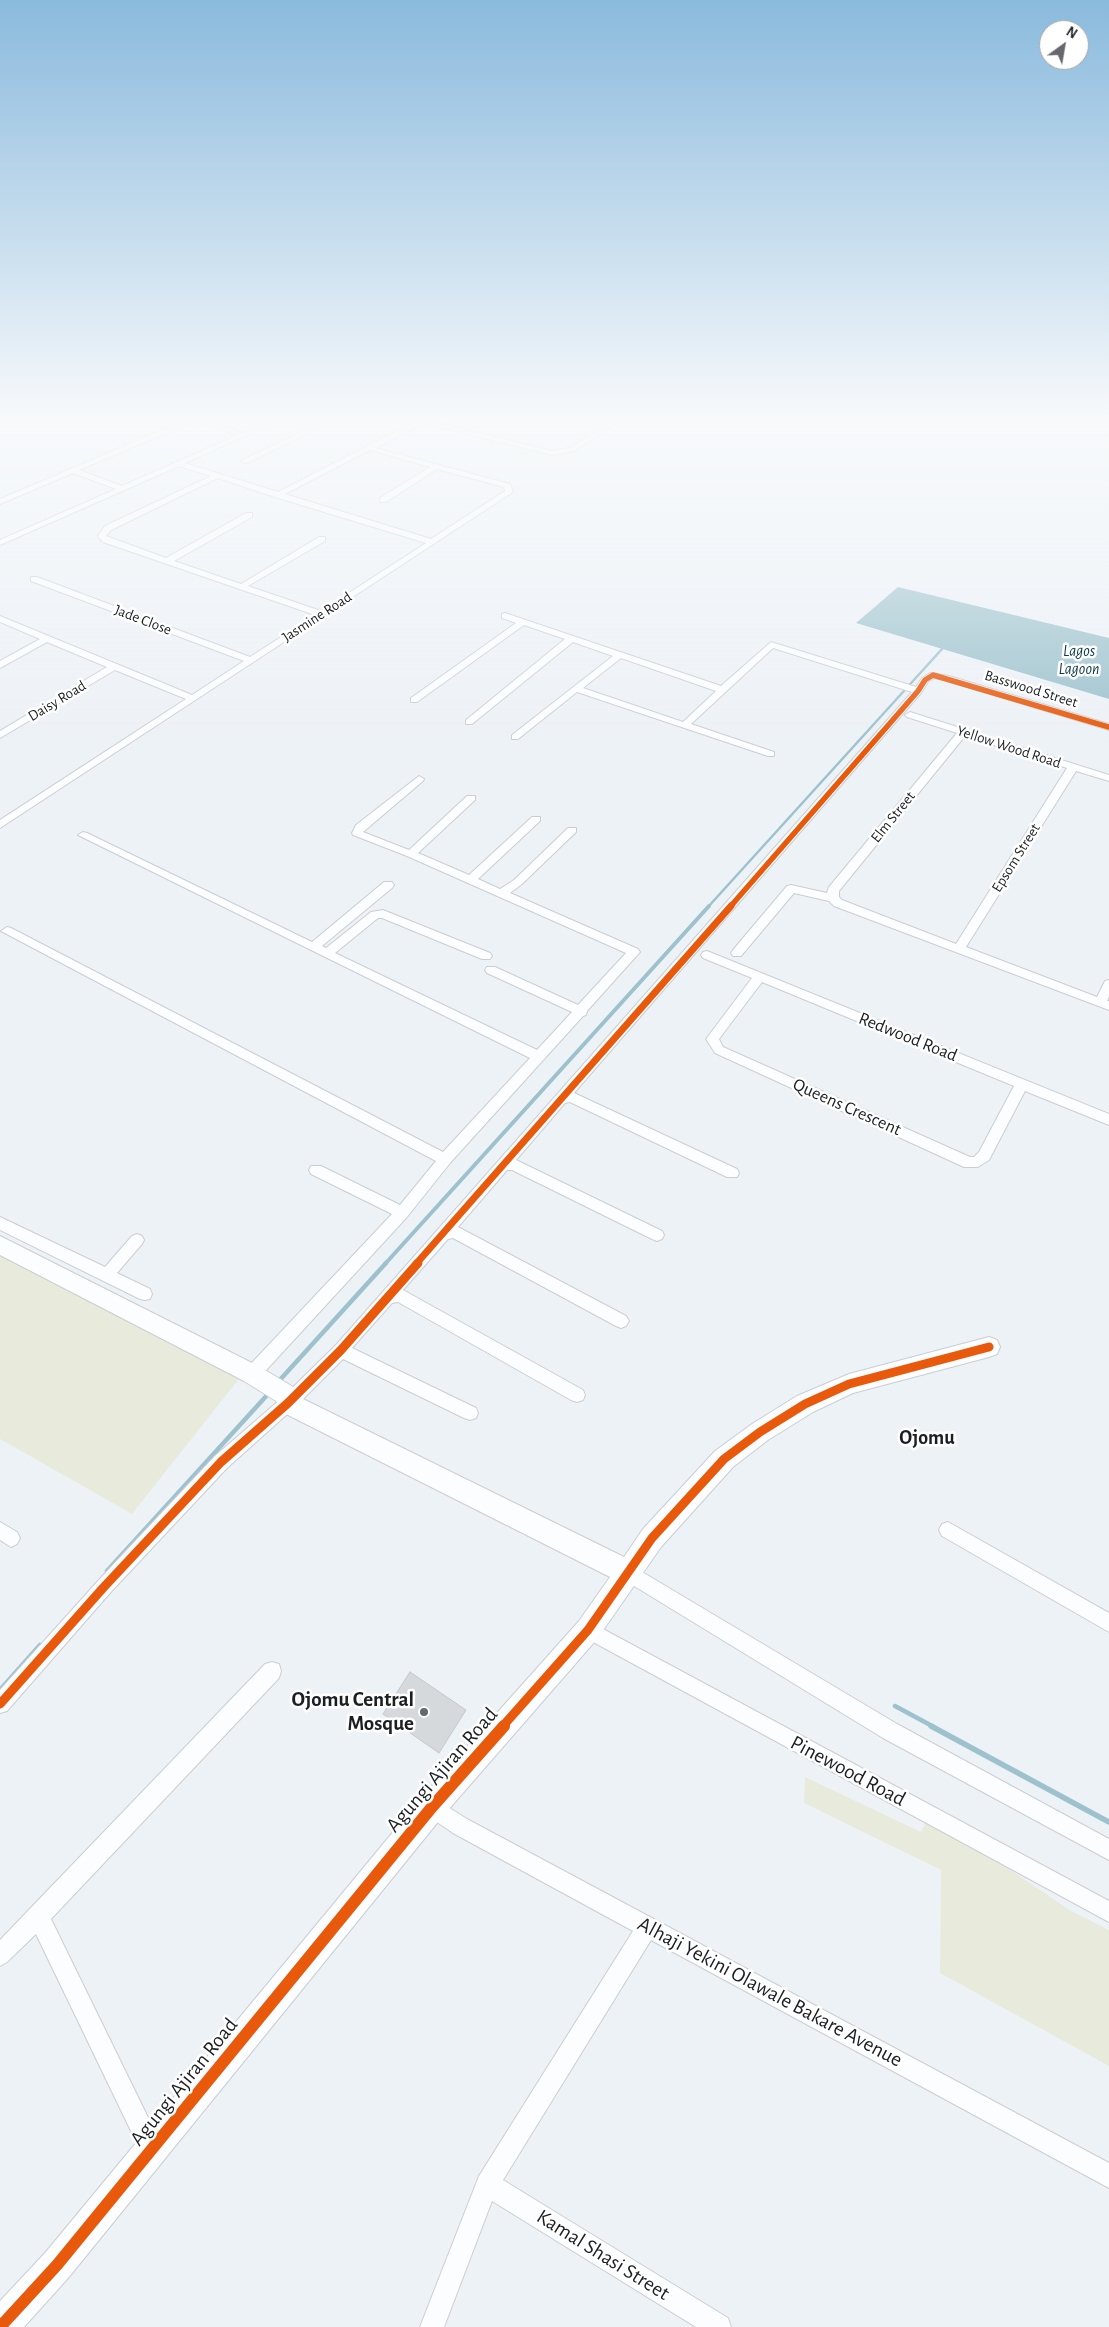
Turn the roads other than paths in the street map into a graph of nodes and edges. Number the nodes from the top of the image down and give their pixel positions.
1 (25, 528) edge
2 (34, 528) edge
3 (109, 528) edge
4 (228, 528) edge
5 (386, 528) edge
6 (454, 528) edge
7 (0, 538) edge
8 (322, 539) dead end
9 (432, 542) junction
10 (0, 543) edge
11 (168, 561) junction
12 (34, 580) dead end
13 (241, 587) junction
14 (321, 614) junction
15 (504, 616) dead end
16 (0, 619) edge
17 (523, 622) junction
18 (47, 638) junction
19 (571, 639) junction
20 (619, 655) junction
21 (251, 660) junction
22 (0, 664) edge
23 (115, 666) junction
24 (576, 689) junction
25 (723, 690) junction
26 (916, 690) junction
27 (193, 699) junction
28 (414, 700) dead end
29 (910, 715) dead end
30 (469, 722) dead end
31 (686, 724) junction
32 (1109, 727) edge
33 (963, 732) junction
34 (0, 735) edge
35 (515, 737) dead end
36 (771, 754) dead end
37 (1073, 767) junction
38 (1109, 778) edge
39 (419, 779) dead end
40 (471, 798) dead end
41 (536, 819) dead end
42 (0, 825) edge
43 (572, 830) dead end
44 (83, 835) dead end
45 (411, 854) junction
46 (470, 880) junction
47 (388, 885) dead end
48 (502, 894) junction
49 (835, 900) junction
50 (7, 932) dead end
51 (313, 947) junction
52 (959, 949) junction
53 (737, 953) dead end
54 (326, 954) junction
55 (707, 954) dead end
56 (486, 956) dead end
57 (491, 970) dead end
58 (760, 976) junction
59 (1109, 984) edge
60 (1104, 1004) edge
61 (582, 1012) junction
62 (540, 1057) junction
63 (1022, 1084) junction
64 (561, 1099) junction
65 (1109, 1120) edge
66 (444, 1159) junction
67 (501, 1166) junction
68 (316, 1170) dead end
69 (732, 1173) dead end
70 (402, 1212) junction
71 (0, 1223) edge
72 (442, 1233) junction
73 (657, 1235) dead end
74 (137, 1240) dead end
75 (0, 1246) edge
76 (110, 1277) junction
77 (145, 1294) dead end
78 (99, 1297) junction
79 (386, 1297) junction
80 (621, 1321) dead end
81 (988, 1347) dead end
82 (341, 1350) junction
83 (254, 1375) junction
84 (577, 1395) dead end
85 (287, 1399) junction
86 (470, 1413) dead end
87 (948, 1530) dead end
88 (627, 1572) junction
89 (1109, 1623) edge
90 (588, 1630) junction
91 (272, 1671) dead end
92 (0, 1704) edge
93 (432, 1807) junction
94 (1109, 1850) edge
95 (1109, 1912) edge
96 (39, 1917) junction
97 (648, 1926) junction
98 (0, 1955) edge
99 (152, 2149) junction
100 (1109, 2176) edge
101 (487, 2184) junction
102 (0, 2327) edge
103 (432, 2327) edge
104 (719, 2327) edge

1 - 7 street
2 - 10 street
3 - 11 street
4 - 11 street
5 - 9 street
6 - 9 street, Jasmine Road
8 - 13 street
9 - 14 street, Jasmine Road
11 - 13 street
12 - 21 street, Jade Close
13 - 14 street
14 - 21 street, Jasmine Road
15 - 17 street
16 - 18 street
17 - 19 street
17 - 28 street
18 - 22 street
18 - 23 street
19 - 20 street
19 - 30 street
20 - 24 street
20 - 25 street
21 - 27 street, Jasmine Road
23 - 27 street
23 - 34 street, Daisy Road
24 - 31 street
24 - 35 street
25 - 26 street
25 - 31 street
26 - 32 street, Basswood Street
26 - 64 street
27 - 42 street, Jasmine Road
29 - 33 street, Yellow Wood Road
31 - 36 street
33 - 37 street, Yellow Wood Road
33 - 49 street, Elm Street
37 - 38 street, Yellow Wood Road
37 - 52 street, Epsom Street
39 - 45 street
40 - 45 street
41 - 46 street
43 - 48 street
44 - 51 street
45 - 46 street
46 - 48 street
47 - 51 street
48 - 61 street
49 - 52 street
49 - 53 street
50 - 66 street
51 - 54 street
52 - 60 street
54 - 56 street
54 - 62 street
55 - 58 street, Redwood Road
57 - 61 street
58 - 63 street, Redwood Road
58 - 63 street, Queens Crescent
59 - 60 street
61 - 62 street
62 - 66 street
63 - 65 street, Redwood Road
64 - 67 street
64 - 69 street
66 - 70 street
67 - 72 street
67 - 73 street
68 - 70 street
70 - 83 street
71 - 76 street
72 - 79 street
72 - 80 street
74 - 76 street
75 - 78 street
76 - 77 street
76 - 78 street
78 - 83 street
79 - 82 street
79 - 84 street
81 - 88 street, Agungi Ajiran Road
82 - 85 street
82 - 86 street
83 - 85 street
85 - 88 street
85 - 92 street
87 - 89 street
88 - 90 street, Agungi Ajiran Road
88 - 94 street
90 - 93 street, Agungi Ajiran Road
90 - 95 street, Pinewood Road
91 - 96 street
93 - 97 street, Alhaji Yekini Olawale Bakare Avenue
93 - 99 street, Agungi Ajiran Road
96 - 98 street
96 - 99 street
97 - 100 street, Alhaji Yekini Olawale Bakare Avenue
97 - 101 street
99 - 102 street, Agungi Ajiran Road
101 - 103 street
101 - 104 street, Kamal Shasi Street

